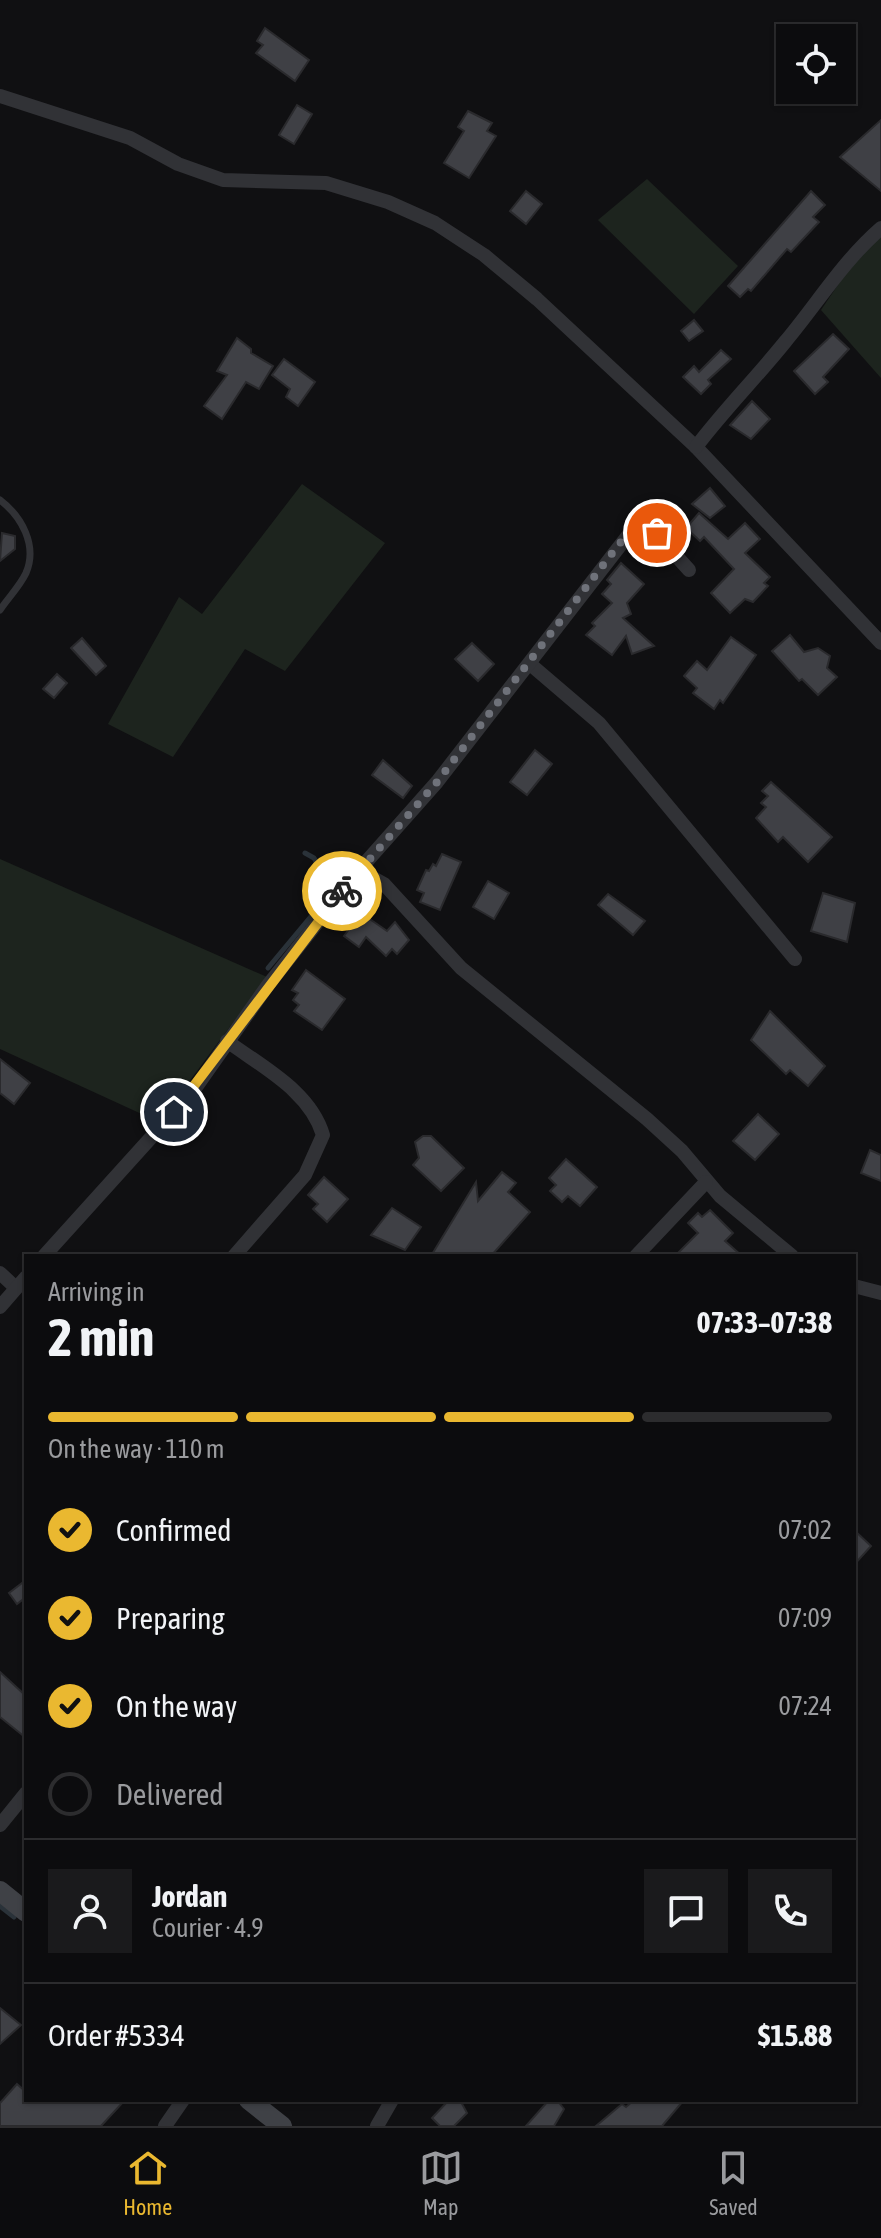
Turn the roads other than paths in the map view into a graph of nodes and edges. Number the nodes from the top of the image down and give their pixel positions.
1 (0, 96) edge
2 (881, 228) edge
3 (696, 447) junction
4 (0, 500) edge
5 (689, 570) dead end
6 (0, 610) edge
7 (881, 643) edge
8 (530, 664) junction
9 (359, 870) junction
10 (795, 959) dead end
11 (227, 1041) junction
12 (706, 1182) junction
13 (46, 1254) edge
14 (236, 1254) edge
15 (638, 1254) edge
16 (790, 1254) edge
17 (0, 1273) edge
18 (21, 1283) edge
19 (856, 1287) edge
20 (881, 1293) edge
21 (0, 1307) edge
22 (24, 1795) edge
23 (0, 1825) edge
24 (0, 1891) edge
25 (24, 1910) edge
26 (182, 2102) edge
27 (252, 2102) edge
28 (391, 2102) edge
29 (165, 2126) edge
30 (282, 2126) edge
31 (377, 2126) edge

1 - 3 street
2 - 3 street
3 - 7 street
4 - 6 lane
5 - 8 street
8 - 9 street
8 - 10 street
9 - 11 street
9 - 12 street
11 - 13 street
11 - 14 street
12 - 15 street
12 - 16 street
17 - 18 street
18 - 21 street
19 - 20 street
22 - 23 street
24 - 25 street
26 - 29 street
27 - 30 street
28 - 31 street

